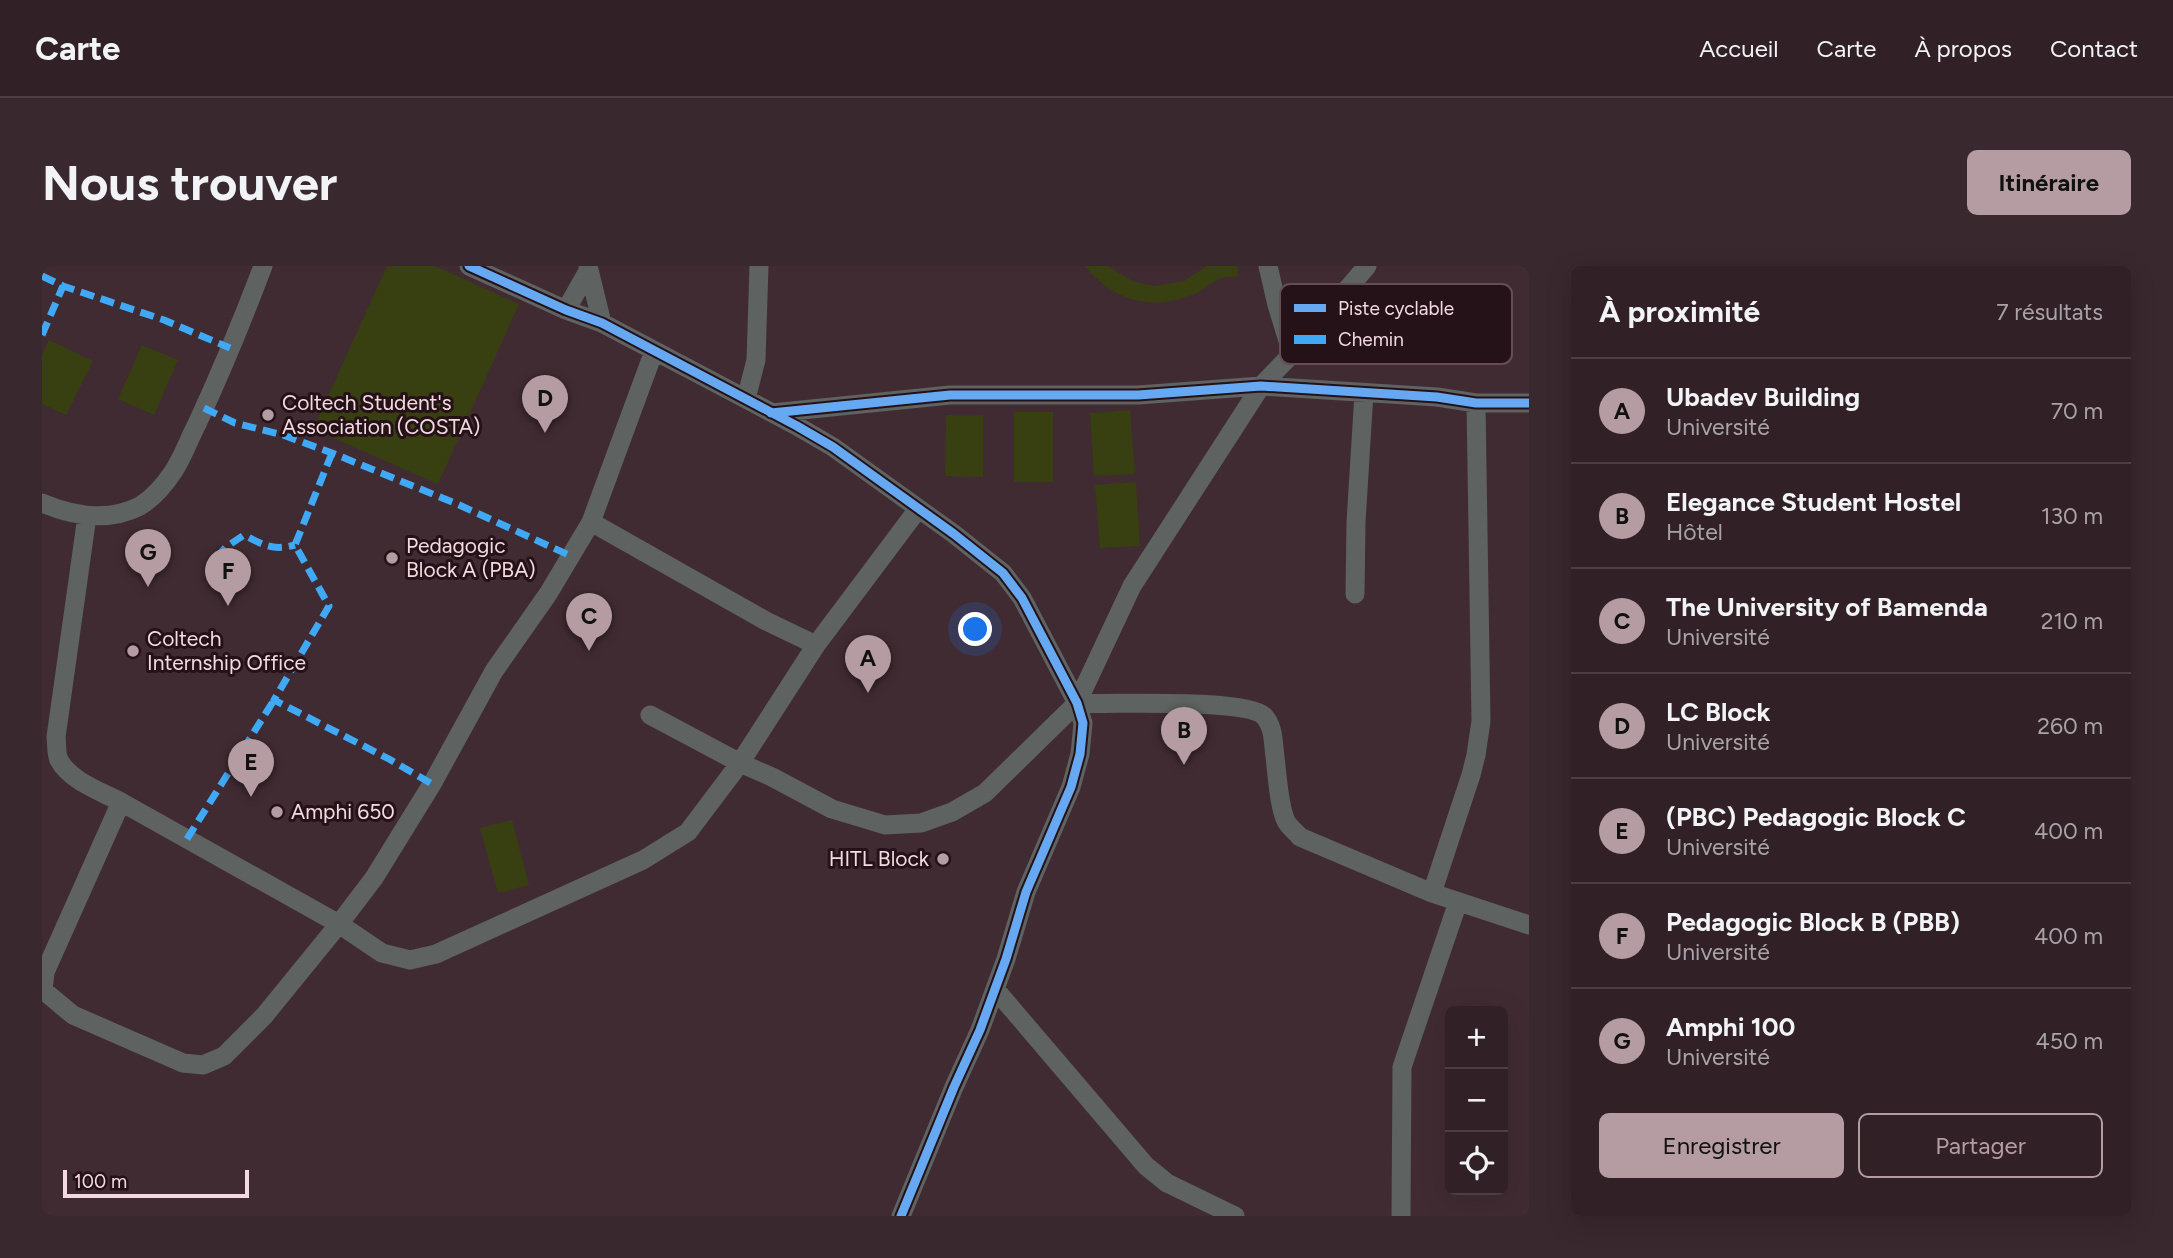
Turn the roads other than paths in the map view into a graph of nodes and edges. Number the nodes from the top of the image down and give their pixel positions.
1 (263, 266) edge
2 (469, 266) edge
3 (759, 266) edge
4 (1268, 266) edge
5 (1367, 266) edge
6 (588, 269) edge
7 (1352, 284) edge
8 (566, 310) junction
9 (1280, 314) edge
10 (602, 323) junction
11 (654, 351) junction
12 (1283, 364) edge
13 (1261, 386) junction
14 (1364, 393) junction
15 (746, 399) junction
16 (1476, 403) junction
17 (1529, 403) edge
18 (771, 413) junction
19 (42, 503) edge
20 (918, 509) junction
21 (87, 516) junction
22 (591, 522) junction
23 (1355, 594) dead end
24 (816, 645) junction
25 (1077, 703) junction
26 (650, 715) dead end
27 (740, 763) junction
28 (121, 802) junction
29 (1432, 893) junction
30 (1458, 902) junction
31 (339, 924) junction
32 (1529, 926) edge
33 (995, 989) junction
34 (901, 1216) edge
35 (1235, 1216) edge
36 (1401, 1216) edge

1 - 21 street
2 - 8 street
3 - 15 street
4 - 9 street
5 - 7 street
6 - 8 street
6 - 10 street
8 - 10 street
10 - 11 street
11 - 15 street
11 - 22 street
12 - 13 street
13 - 14 street
13 - 18 street
13 - 25 street
14 - 16 street
14 - 23 street
15 - 18 street
16 - 17 street
16 - 29 street
18 - 20 street
19 - 21 street
20 - 24 street
20 - 25 street
21 - 28 street
22 - 24 street
22 - 31 street
24 - 27 street
25 - 27 street
25 - 29 street
25 - 33 street
26 - 27 street
27 - 31 street
28 - 31 street
28 - 31 street
29 - 30 street
30 - 32 street
30 - 36 street
33 - 34 street
33 - 35 street

